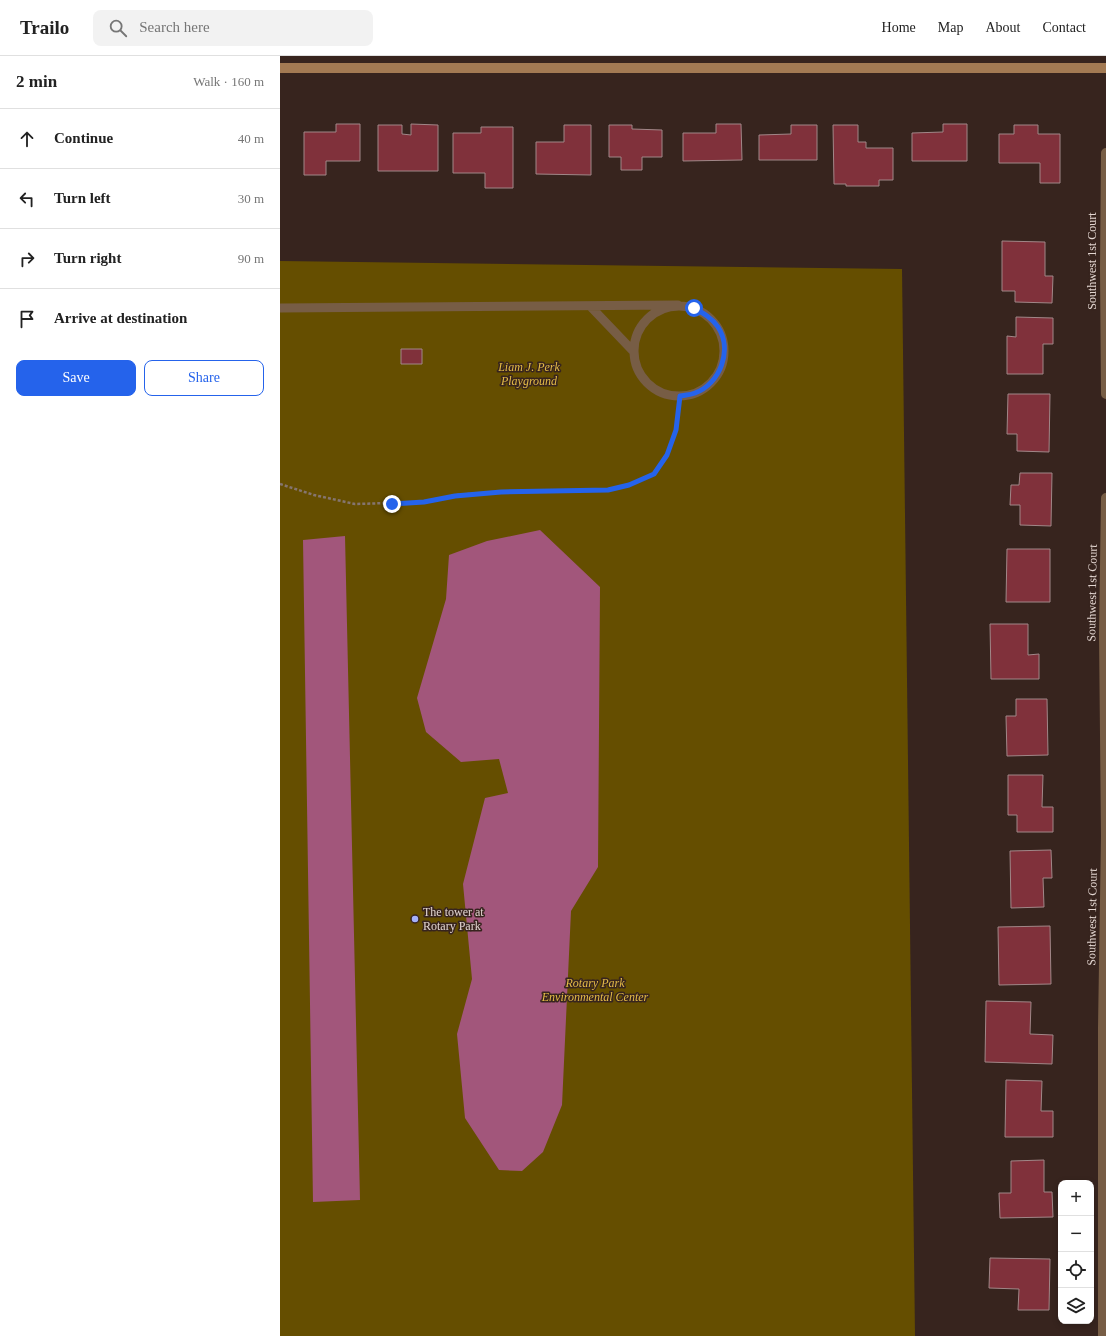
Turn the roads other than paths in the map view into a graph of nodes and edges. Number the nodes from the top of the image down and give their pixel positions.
1 (280, 68) edge
2 (1106, 68) edge
3 (1106, 153) edge
4 (678, 305) junction
5 (590, 306) junction
6 (280, 308) edge
7 (633, 351) junction
8 (1106, 394) edge
9 (1106, 498) edge
10 (1105, 1214) edge
11 (1104, 1336) edge

1 - 2 street
3 - 8 street, Southwest 1st Court
4 - 5 lane
4 - 7 lane
4 - 7 lane
5 - 6 lane
5 - 7 lane
9 - 10 street, Southwest 1st Court
10 - 11 street, Southwest 1st Court

